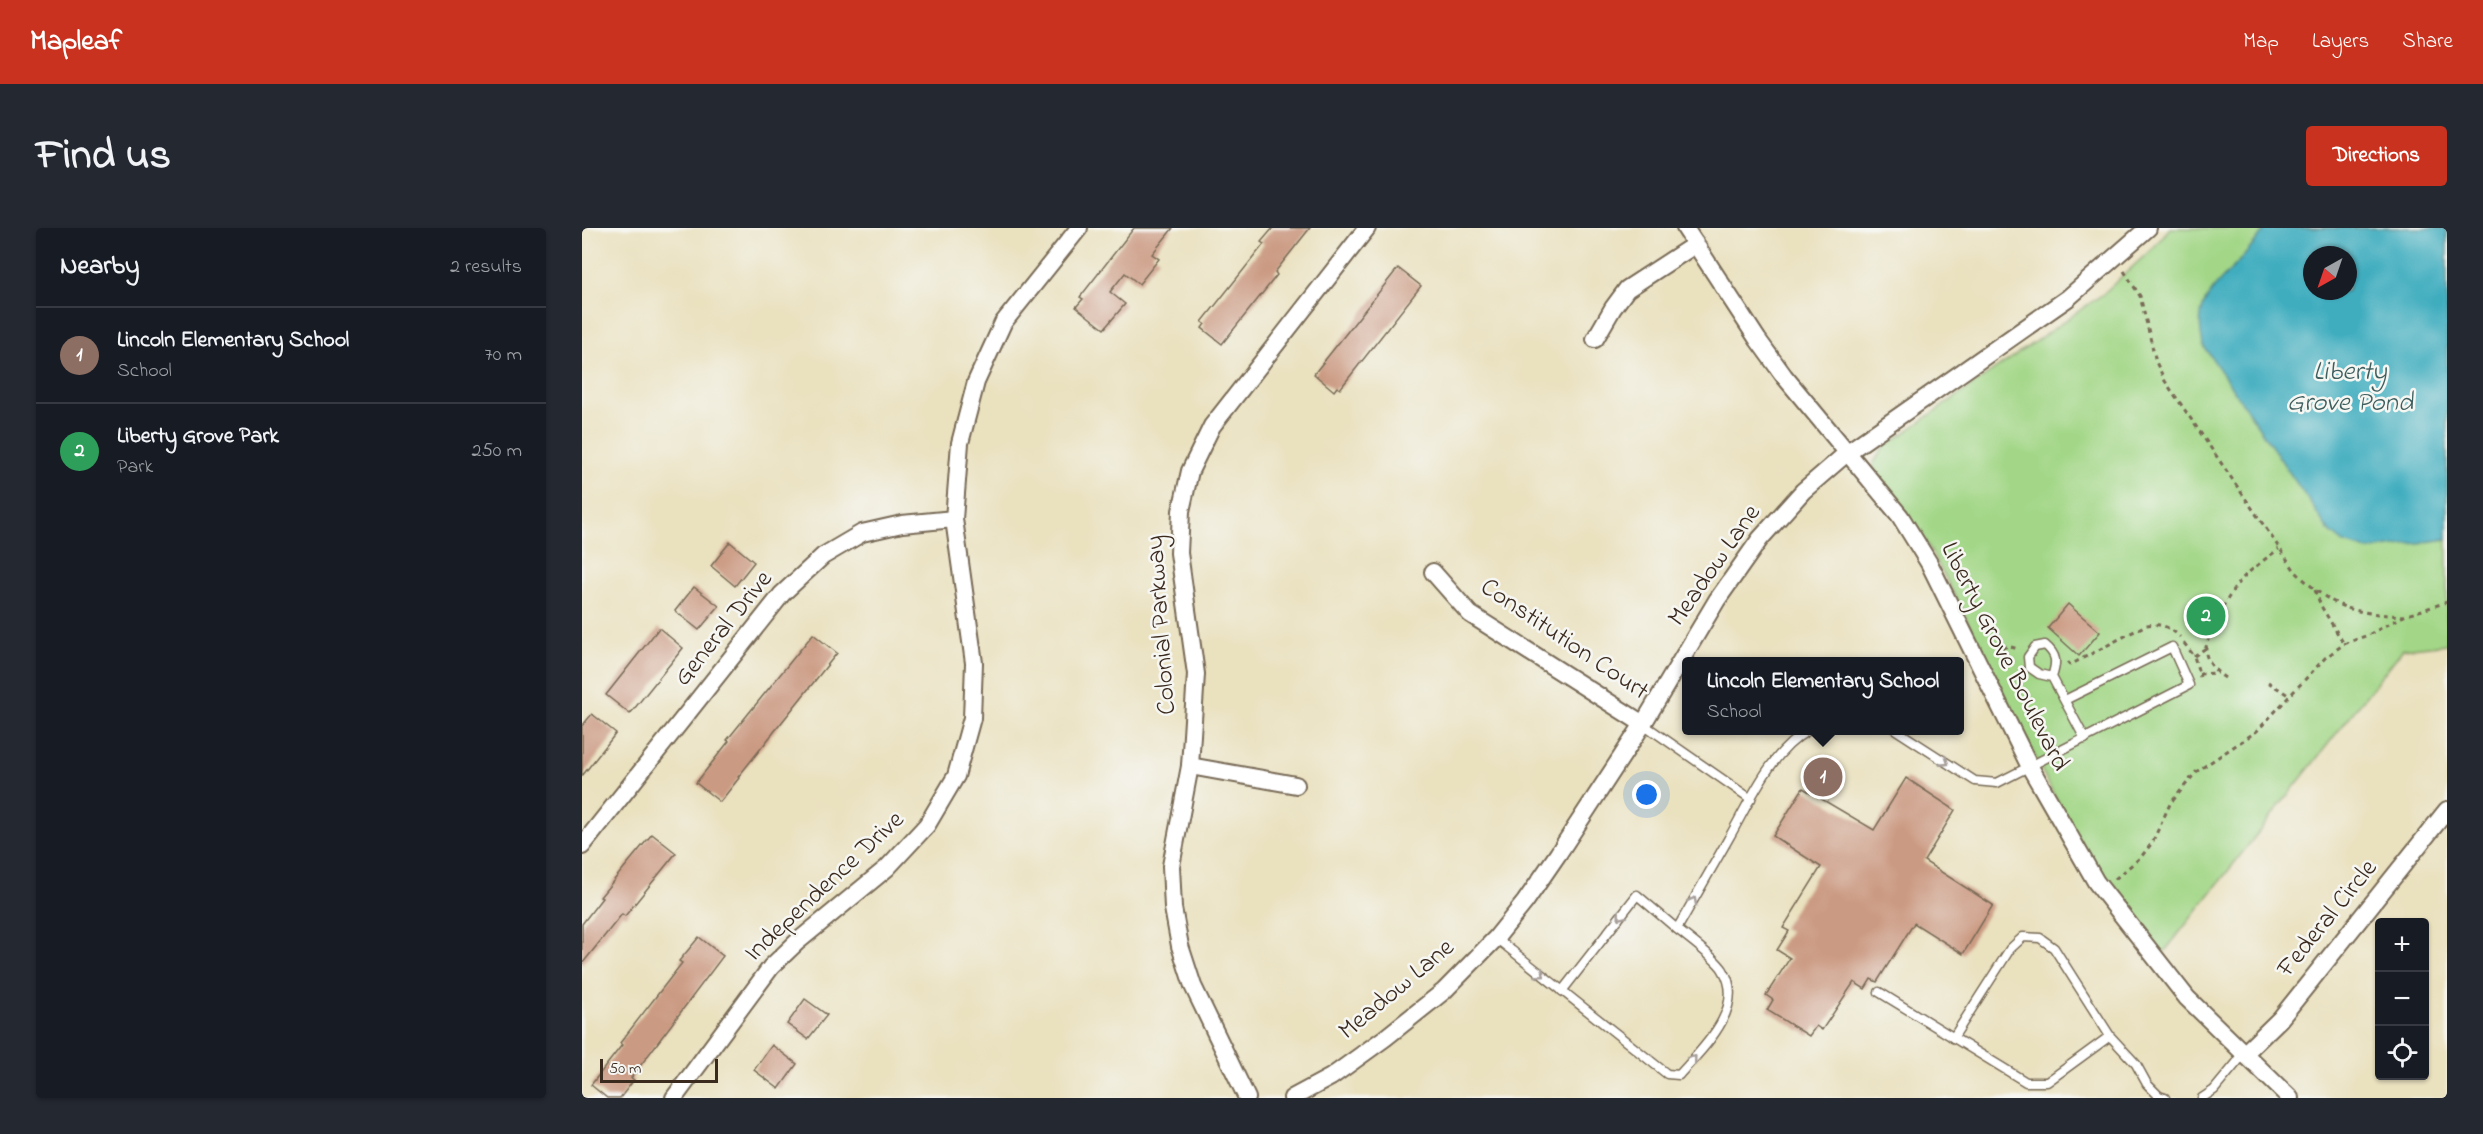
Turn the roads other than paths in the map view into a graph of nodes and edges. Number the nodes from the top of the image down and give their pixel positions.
1 (1080, 228) edge
2 (1367, 228) edge
3 (1685, 228) edge
4 (2148, 228) edge
5 (1696, 244) junction
6 (1595, 339) dead end
7 (1848, 452) junction
8 (954, 519) junction
9 (1433, 572) dead end
10 (1683, 657) edge
11 (1682, 659) edge
12 (2052, 677) dead end
13 (2065, 700) junction
14 (1644, 724) junction
15 (1801, 735) edge
16 (1904, 735) edge
17 (2085, 739) junction
18 (1190, 766) junction
19 (2030, 766) junction
20 (1296, 785) dead end
21 (1751, 799) junction
22 (2447, 810) edge
23 (582, 846) edge
24 (1677, 929) junction
25 (1496, 938) junction
26 (1562, 991) junction
27 (1879, 992) dead end
28 (2110, 1036) junction
29 (1953, 1038) junction
30 (2244, 1055) junction
31 (674, 1098) edge
32 (1247, 1098) edge
33 (1292, 1098) edge
34 (2165, 1098) edge
35 (2202, 1098) edge
36 (2290, 1098) edge

1 - 8 street, Independence Drive
2 - 18 street, Colonial Parkway
3 - 5 street, Liberty Grove Boulevard
4 - 7 street, Meadow Lane
5 - 6 street
5 - 7 street, Liberty Grove Boulevard
7 - 10 street, Meadow Lane
7 - 19 street, Liberty Grove Boulevard
8 - 23 street, General Drive
8 - 31 street, Independence Drive
9 - 14 street, Constitution Court
11 - 14 street, Meadow Lane
12 - 13 lane
13 - 17 lane
13 - 17 lane
14 - 21 lane
14 - 25 street, Meadow Lane
15 - 21 lane
16 -> 19 lane
17 - 19 lane
18 - 20 street
18 - 32 street, Colonial Parkway
19 - 30 street, Liberty Grove Boulevard
24 -> 21 lane
22 - 30 street, Federal Circle
24 -> 26 lane
26 -> 24 lane
25 -> 26 lane
25 - 33 street, Meadow Lane
27 - 29 lane
28 - 29 lane
28 - 29 lane
28 - 34 lane
30 - 35 lane
30 - 36 street, Liberty Grove Boulevard

